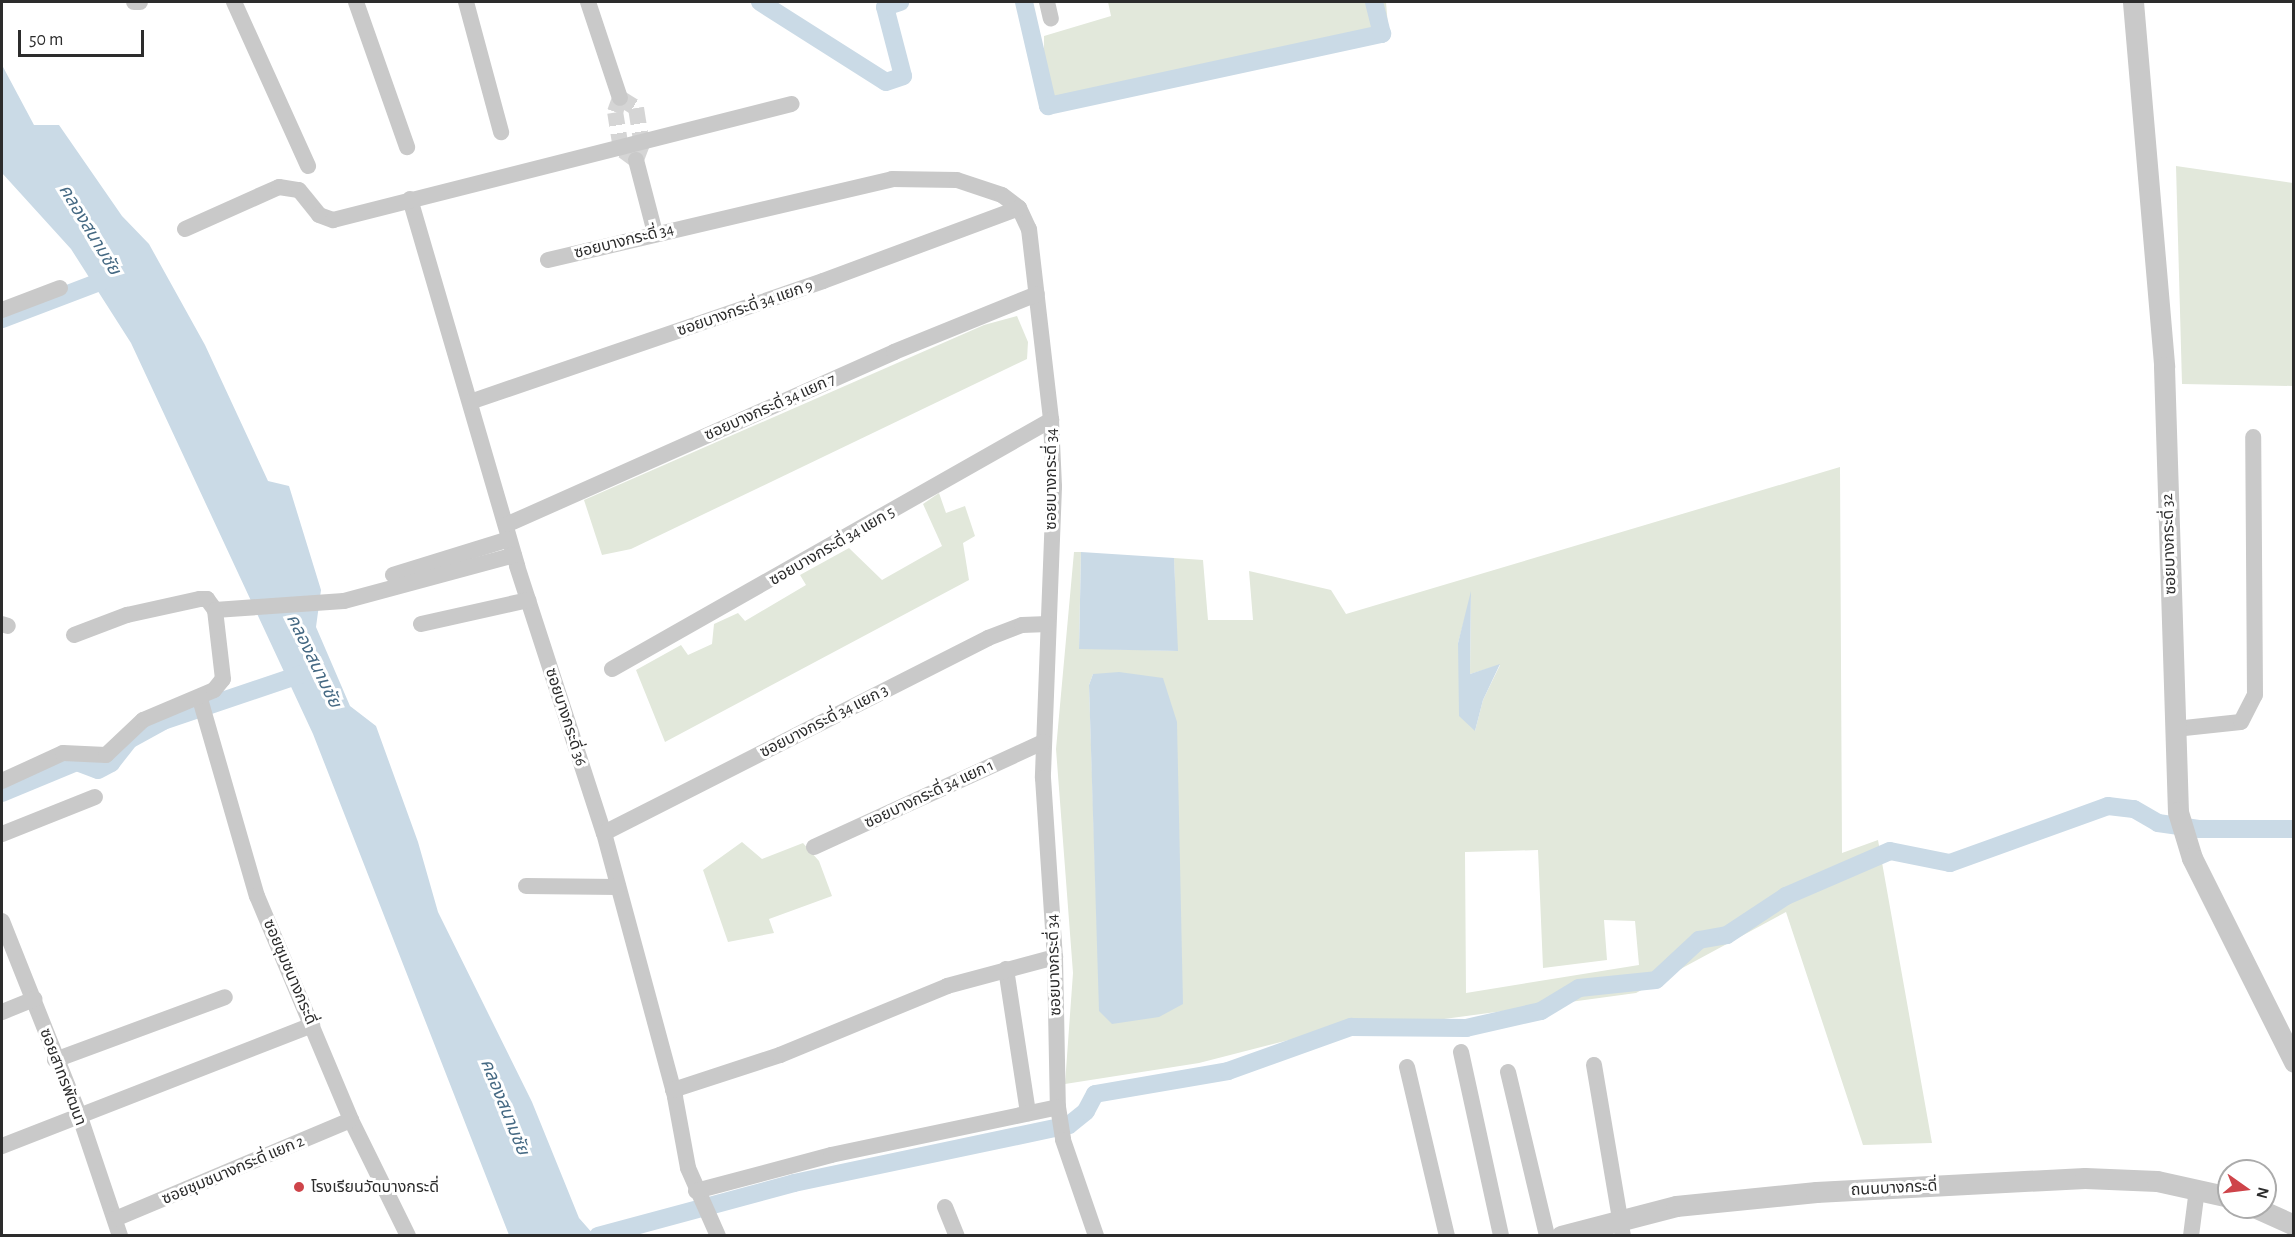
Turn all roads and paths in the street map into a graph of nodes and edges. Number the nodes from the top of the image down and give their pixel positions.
1 (134, 2) edge
2 (140, 2) edge
3 (234, 2) edge
4 (356, 2) edge
5 (466, 2) edge
6 (588, 2) edge
7 (1047, 2) edge
8 (2133, 2) edge
9 (1051, 19) dead end
10 (620, 98) tunnel mouth
11 (792, 104) dead end
12 (501, 132) dead end
13 (407, 147) dead end
14 (636, 160) dead end
15 (308, 166) dead end
16 (410, 199) junction
17 (1019, 208) junction
18 (185, 229) dead end
19 (655, 233) junction
20 (548, 260) dead end
21 (60, 288) dead end
22 (1036, 294) junction
23 (2, 310) edge
24 (470, 402) junction
25 (1051, 420) junction
26 (2253, 437) dead end
27 (510, 540) junction
28 (393, 575) dead end
29 (528, 600) junction
30 (215, 610) junction
31 (421, 624) dead end
32 (1048, 624) junction
33 (74, 635) dead end
34 (612, 669) dead end
35 (202, 704) junction
36 (2175, 729) junction
37 (1043, 742) junction
38 (2, 781) edge
39 (95, 797) dead end
40 (604, 833) junction
41 (2, 834) edge
42 (814, 847) dead end
43 (526, 886) dead end
44 (618, 887) junction
45 (2, 921) edge
46 (1055, 957) junction
47 (1006, 969) junction
48 (225, 997) dead end
49 (34, 999) junction
50 (2, 1012) edge
51 (312, 1025) junction
52 (1461, 1052) dead end
53 (55, 1060) junction
54 (2294, 1062) edge
55 (1594, 1065) dead end
56 (1407, 1067) dead end
57 (1508, 1072) dead end
58 (673, 1090) junction
59 (1028, 1113) junction
60 (1059, 1114) junction
61 (80, 1117) junction
62 (351, 1120) junction
63 (2, 1146) edge
64 (2197, 1189) junction
65 (698, 1194) junction
66 (2217, 1194) edge
67 (945, 1207) dead end
68 (2277, 1217) edge
69 (2294, 1225) edge
70 (1621, 1228) edge
71 (117, 1231) edge
72 (408, 1236) edge
73 (718, 1236) edge
74 (957, 1236) edge
75 (1096, 1236) edge
76 (1447, 1236) edge
77 (1502, 1236) edge
78 (1546, 1236) edge
79 (1561, 1236) edge
80 (2191, 1236) edge

1 - 2 street
3 - 15 street
4 - 13 street
5 - 12 street
6 - 10 street
7 - 9 street
8 - 36 street, ซอยบางกระดี่ 32
11 - 16 street
14 - 19 street
16 - 18 street
16 - 24 street, ซอยบางกระดี่ 36
17 - 19 street, ซอยบางกระดี่ 34
17 - 22 street, ซอยบางกระดี่ 34
17 - 24 street, ซอยบางกระดี่ 34 แยก 9
19 - 20 street, ซอยบางกระดี่ 34
21 - 23 street
22 - 25 street, ซอยบางกระดี่ 34
22 - 27 street, ซอยบางกระดี่ 34 แยก 7
24 - 27 street, ซอยบางกระดี่ 36
25 - 32 street, ซอยบางกระดี่ 34
25 - 34 street, ซอยบางกระดี่ 34 แยก 5
26 - 36 street
27 - 28 street
27 - 29 street, ซอยบางกระดี่ 36
27 - 30 street
29 - 31 street
29 - 40 street, ซอยบางกระดี่ 36
30 - 33 street
30 - 35 street
32 - 37 street, ซอยบางกระดี่ 34
32 - 40 street, ซอยบางกระดี่ 34 แยก 3
35 - 38 street
35 - 51 street, ซอยชุมชนางกระดี่
36 - 54 street, ซอยบางกระดี่ 32
37 - 42 street, ซอยบางกระดี่ 34 แยก 1
37 - 46 street, ซอยบางกระดี่ 34
39 - 41 street
40 - 44 street, ซอยบางกระดี่ 36
43 - 44 street
44 - 58 street, ซอยบางกระดี่ 36
45 - 49 street, ซอยสาทรพัฒนา
46 - 47 street
46 - 60 street, ซอยบางกระดี่ 34
47 - 58 street
47 - 59 street
48 - 53 street
49 - 50 street
49 - 53 street, ซอยสาทรพัฒนา
51 - 61 street
51 - 62 street, ซอยชุมชนางกระดี่
52 - 77 street
53 - 61 street, ซอยสาทรพัฒนา
55 - 70 street
56 - 76 street
57 - 78 street
58 - 65 street, ซอยบางกระดี่ 36
59 - 60 street
59 - 65 street
60 - 75 street, ซอยบางกระดี่ 34
61 - 63 street
61 - 71 street, ซอยสาทรพัฒนา
62 - 71 street, ซอยชุมชนางกระดี่ แยก 2
62 - 72 street, ซอยชุมชนางกระดี่
64 - 66 street, ถนนบางกระดี่
64 - 70 street, ถนนบางกระดี่
64 - 80 street
65 - 73 street, ซอยบางกระดี่ 36
67 - 74 street
68 - 69 street
70 - 79 street, ถนนบางกระดี่

